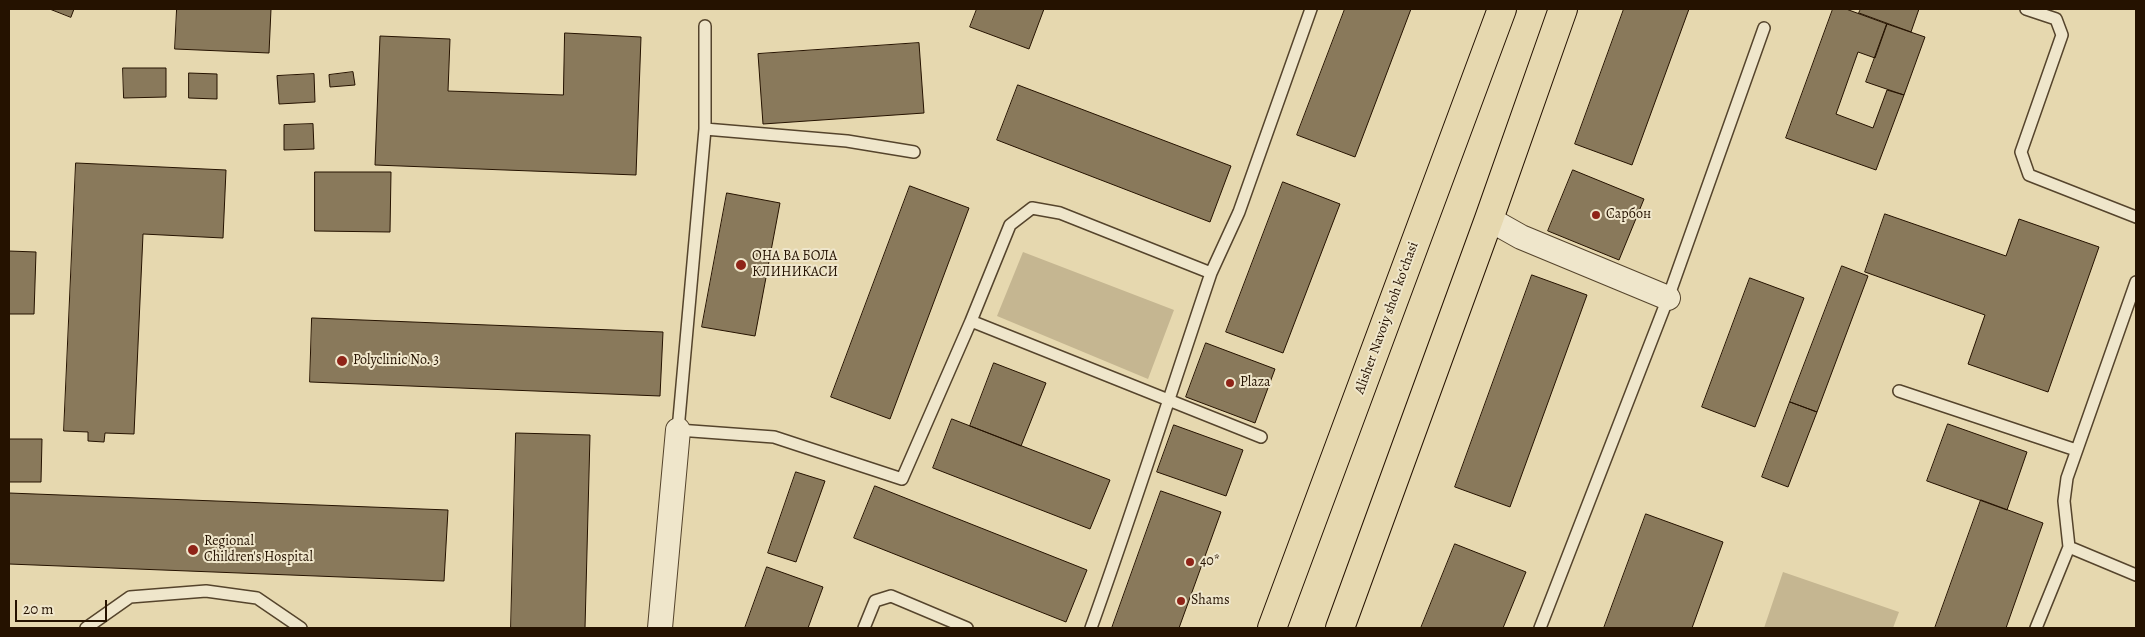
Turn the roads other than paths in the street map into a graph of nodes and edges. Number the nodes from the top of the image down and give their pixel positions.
1 (1311, 9) edge
2 (1502, 9) edge
3 (1562, 9) edge
4 (2026, 9) edge
5 (706, 26) dead end
6 (1764, 28) dead end
7 (706, 129) junction
8 (914, 152) dead end
9 (2136, 217) edge
10 (1489, 219) junction
11 (1211, 273) junction
12 (2136, 282) edge
13 (1668, 298) junction
14 (971, 320) junction
15 (1899, 391) dead end
16 (1169, 400) junction
17 (678, 430) junction
18 (1261, 437) dead end
19 (2076, 450) junction
20 (2068, 547) junction
21 (2136, 575) edge
22 (86, 628) edge
23 (301, 628) edge
24 (660, 628) edge
25 (864, 628) edge
26 (967, 628) edge
27 (1091, 628) edge
28 (1272, 628) edge
29 (1340, 628) edge
30 (1540, 628) edge
31 (2036, 628) edge

1 - 11 lane
2 - 28 main road, Alisher Navoiy shoh koʻchasi
3 - 10 main road
4 - 9 lane
5 - 7 lane
6 - 13 lane
7 - 8 lane
7 - 17 lane
10 - 13 street
10 - 29 main road
11 - 14 lane
11 - 16 lane
12 - 19 lane
13 - 30 lane
14 - 16 lane
14 - 17 lane
15 - 19 lane
16 - 18 lane
16 - 27 lane
17 - 24 street
19 - 20 lane
20 - 21 lane
20 - 31 lane
22 - 23 lane
25 - 26 lane

